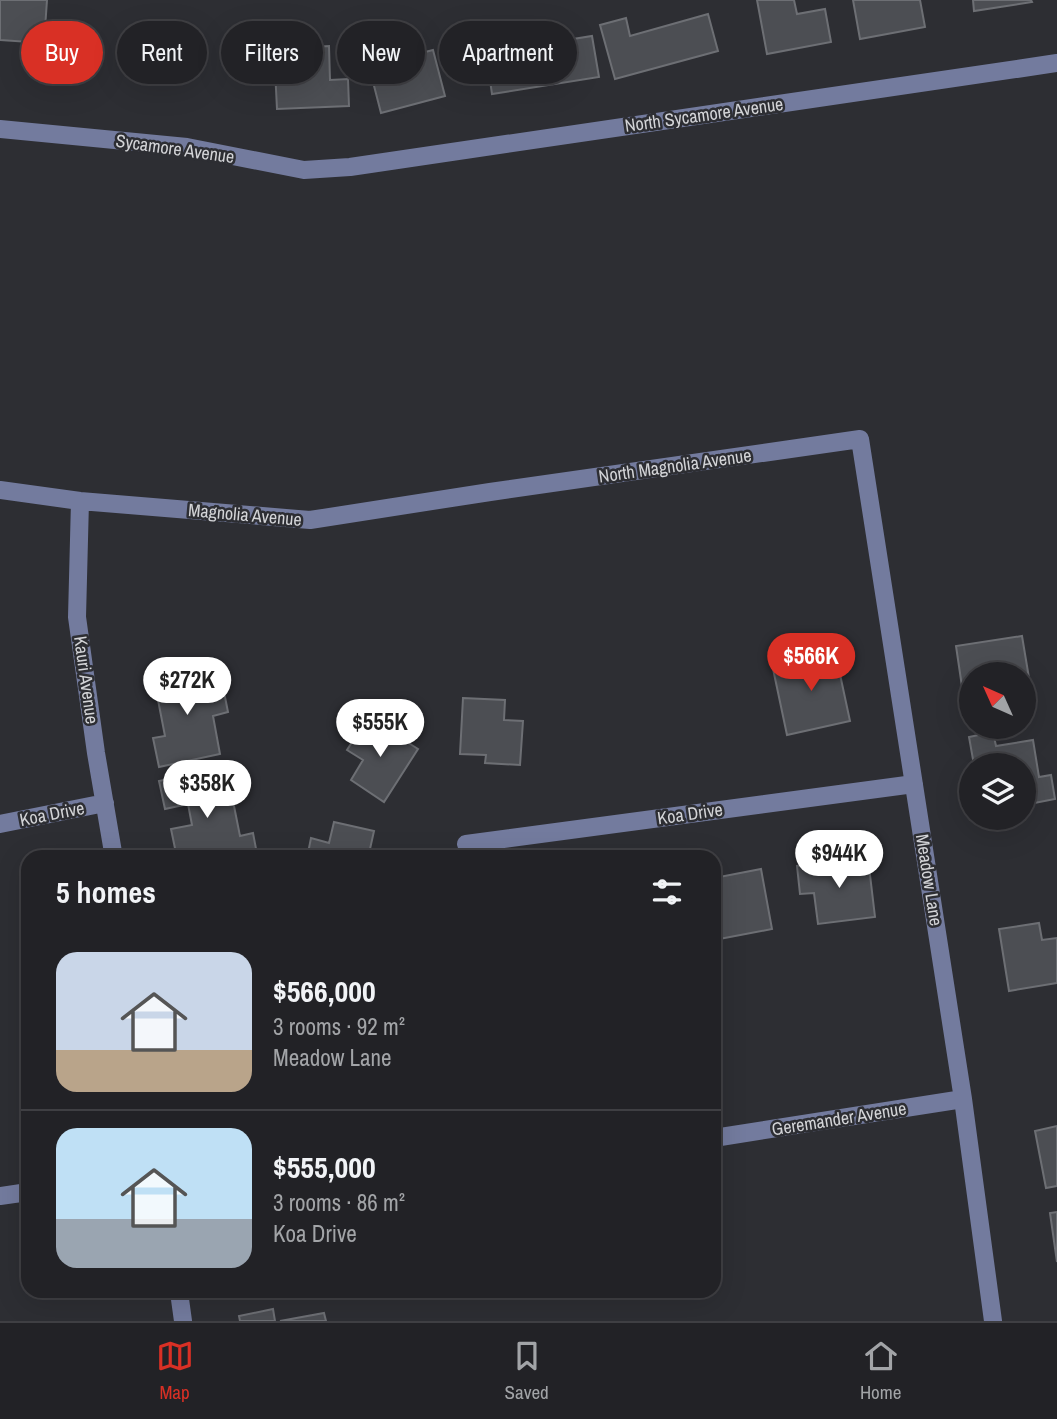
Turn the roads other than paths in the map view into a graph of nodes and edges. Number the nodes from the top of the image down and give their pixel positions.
1 (1057, 63) edge
2 (0, 129) edge
3 (350, 167) joint
4 (860, 439) joint
5 (0, 490) edge
6 (490, 492) joint
7 (80, 500) junction
8 (914, 783) junction
9 (105, 803) junction
10 (0, 824) edge
11 (466, 844) dead end
12 (113, 850) edge
13 (963, 1099) junction
14 (721, 1137) edge
15 (21, 1193) edge
16 (0, 1196) edge
17 (180, 1298) edge
18 (183, 1321) edge
19 (993, 1321) edge

1 - 3 street, North Sycamore Avenue
2 - 3 street, Sycamore Avenue
4 - 6 street, North Magnolia Avenue
4 - 8 street, Meadow Lane
5 - 7 street, Magnolia Avenue
6 - 7 street, Magnolia Avenue
7 - 9 street, Kauri Avenue
8 - 11 street, Koa Drive
8 - 13 street, Meadow Lane
9 - 10 street, Koa Drive
9 - 12 street, Kauri Avenue
13 - 14 street, Geremander Avenue
13 - 19 street, Meadow Lane
15 - 16 street
17 - 18 street

